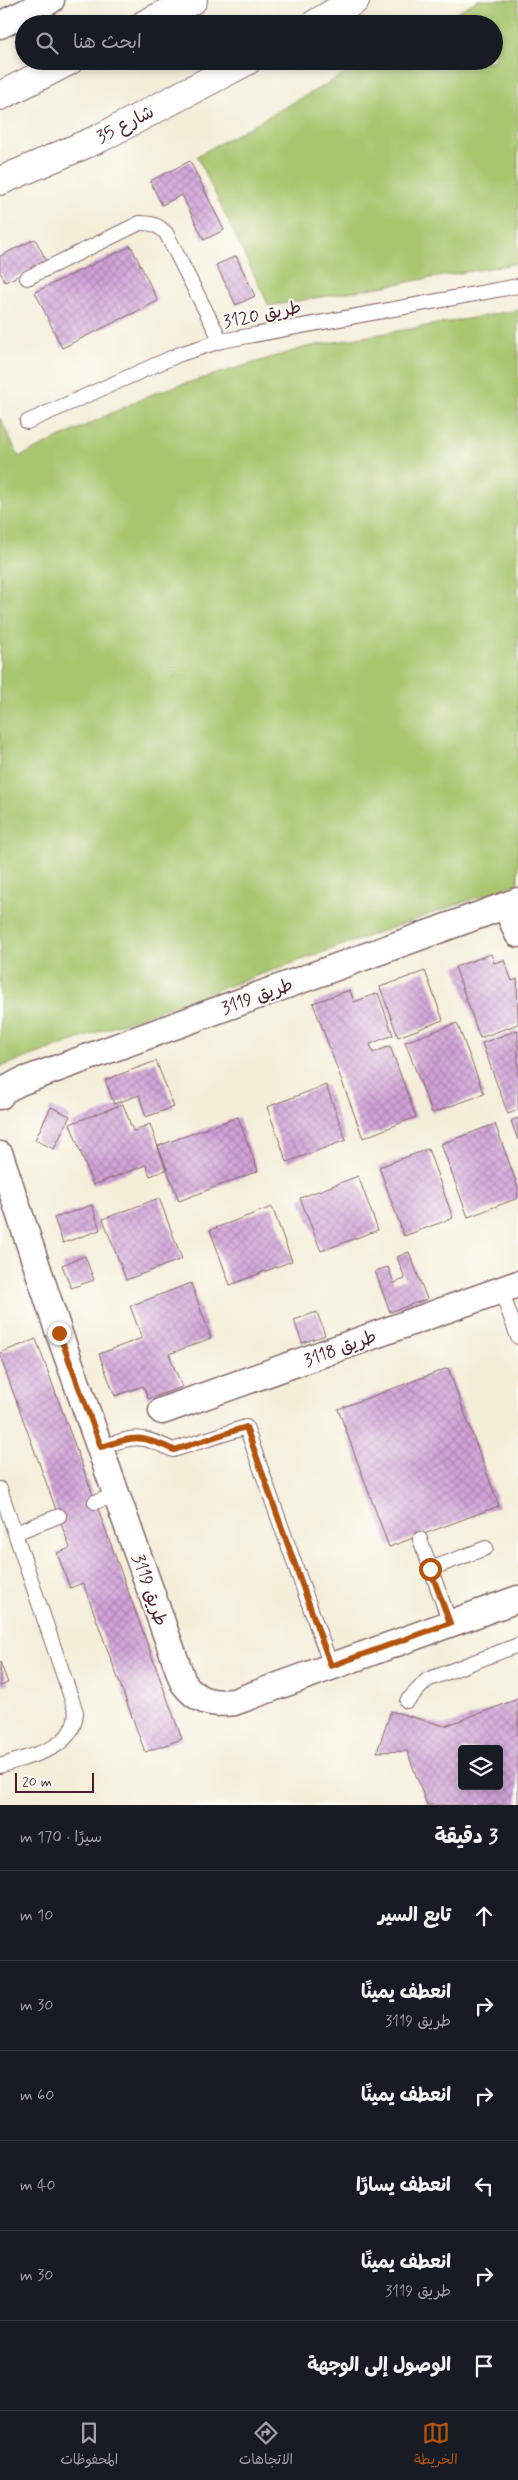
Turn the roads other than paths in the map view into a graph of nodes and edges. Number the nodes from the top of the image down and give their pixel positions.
1 (51, 0) edge
2 (193, 0) edge
3 (355, 0) edge
4 (20, 15) edge
5 (163, 15) edge
6 (330, 15) edge
7 (15, 18) edge
8 (0, 25) edge
9 (51, 70) edge
10 (230, 70) edge
11 (0, 96) edge
12 (0, 181) edge
13 (27, 278) dead end
14 (518, 286) edge
15 (221, 341) junction
16 (26, 422) dead end
17 (512, 904) edge
18 (518, 934) edge
19 (0, 1096) edge
20 (0, 1155) edge
21 (510, 1287) edge
22 (518, 1337) edge
23 (162, 1411) dead end
24 (101, 1447) junction
25 (0, 1489) edge
26 (59, 1516) dead end
27 (15, 1532) junction
28 (420, 1539) dead end
29 (486, 1548) dead end
30 (430, 1569) junction
31 (518, 1599) edge
32 (450, 1623) junction
33 (518, 1645) edge
34 (331, 1666) junction
35 (406, 1701) dead end
36 (0, 1766) edge

1 - 4 street
2 - 5 main road
3 - 6 main road
7 - 8 street
9 - 11 main road
10 - 12 main road, شارع 35
13 - 15 lane
14 - 15 lane, طريق 3120
15 - 16 lane, طريق 3120
17 - 18 street
17 - 19 street, طريق 3119
20 - 24 street, طريق 3119
21 - 22 lane
21 - 23 street, طريق 3118
24 - 34 lane
24 - 34 street, طريق 3119
25 - 27 lane
26 - 27 lane
27 - 36 lane
28 - 30 lane
29 - 30 lane
30 - 32 lane
31 - 32 street, طريق 3119
32 - 34 street, طريق 3119
33 - 35 lane

